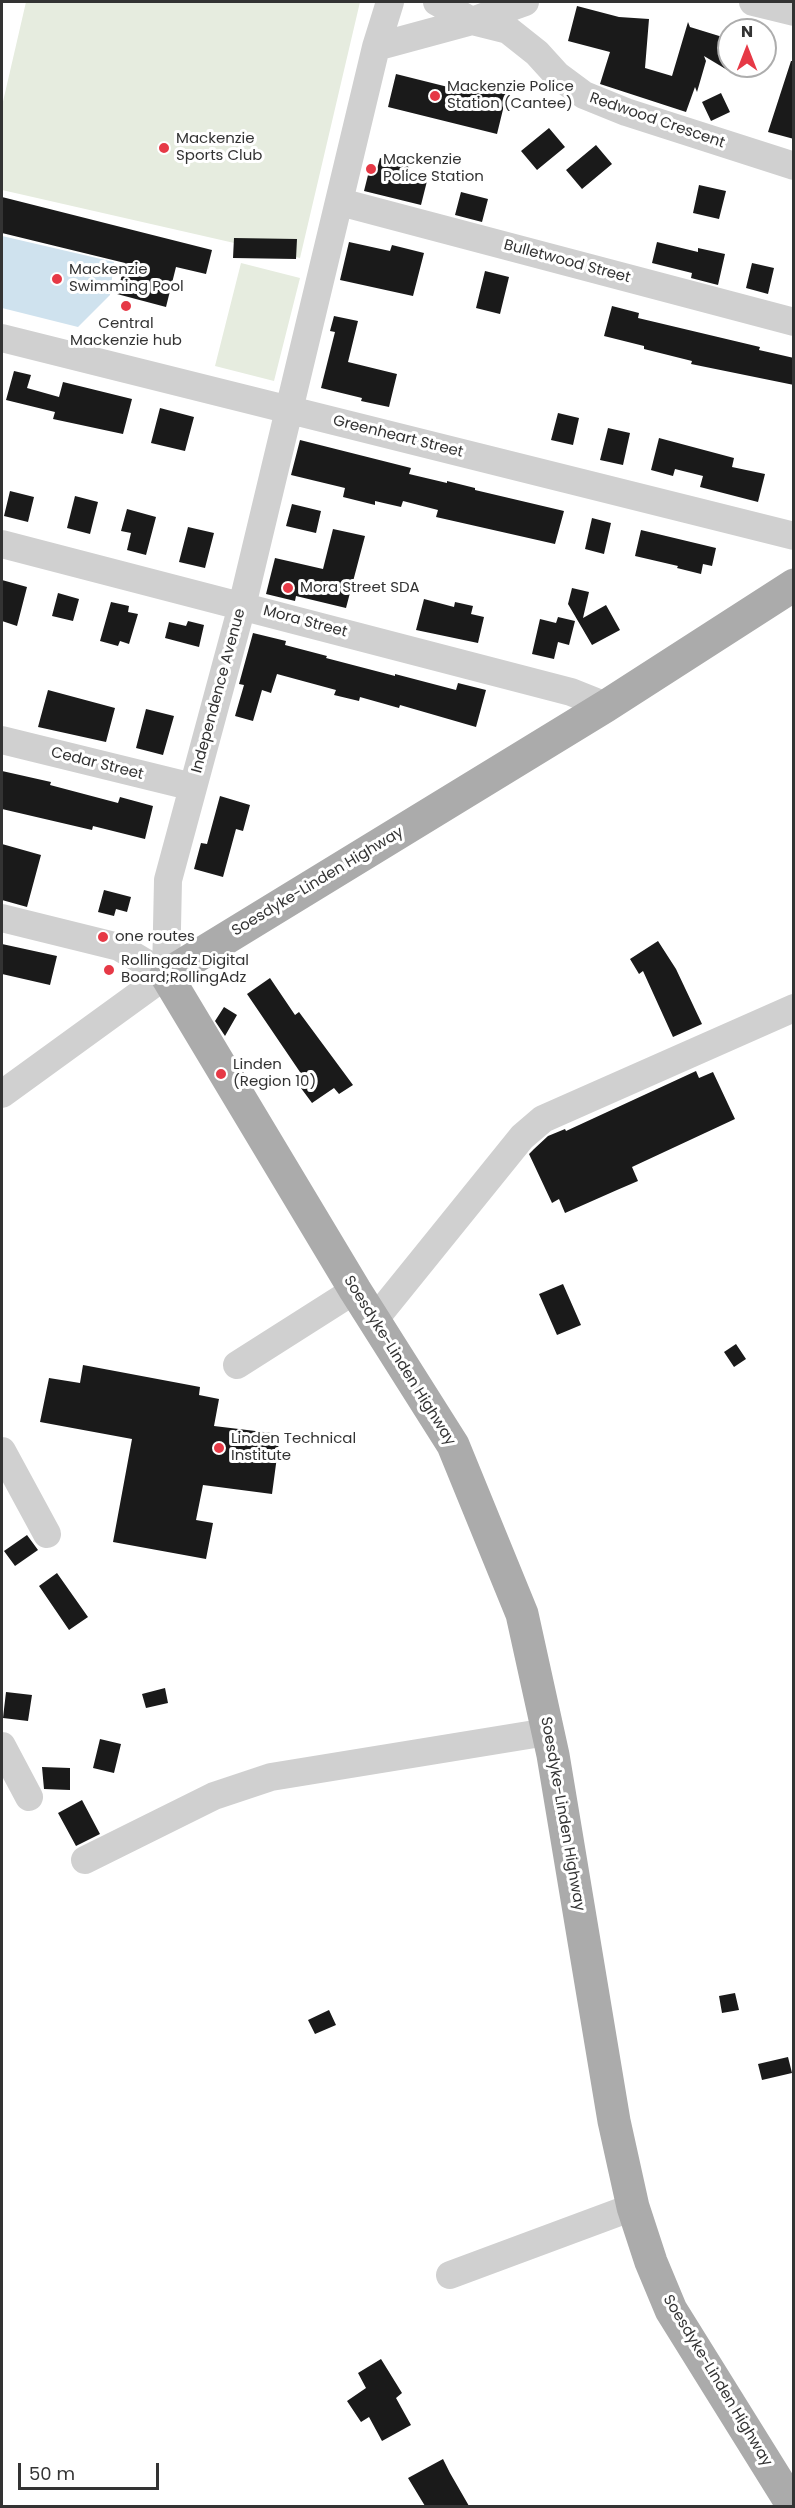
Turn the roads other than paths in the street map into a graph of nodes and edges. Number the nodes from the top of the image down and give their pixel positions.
1 (390, 2) edge
2 (437, 2) edge
3 (525, 2) edge
4 (753, 2) edge
5 (794, 12) edge
6 (472, 21) junction
7 (376, 47) junction
8 (794, 166) edge
9 (340, 202) junction
10 (794, 322) edge
11 (2, 338) edge
12 (288, 409) junction
13 (794, 536) edge
14 (2, 544) edge
15 (794, 585) edge
16 (242, 606) junction
17 (606, 706) junction
18 (2, 740) edge
19 (194, 788) junction
20 (2, 918) edge
21 (166, 975) junction
22 (794, 1008) edge
23 (2, 1095) edge
24 (355, 1290) junction
25 (375, 1319) junction
26 (237, 1365) dead end
27 (2, 1451) edge
28 (47, 1534) dead end
29 (547, 1732) junction
30 (2, 1746) edge
31 (28, 1797) dead end
32 (85, 1860) dead end
33 (633, 2207) junction
34 (450, 2276) dead end
35 (793, 2506) edge

1 - 7 street, Independence Avenue
2 - 6 street, Redwood Crescent
3 - 6 street, Redwood Crescent
4 - 5 street
6 - 7 street, Redwood Crescent
6 - 8 street, Redwood Crescent
7 - 9 street, Independence Avenue
9 - 10 street, Bulletwood Street
9 - 12 street, Independence Avenue
11 - 12 street, Greenheart Street
12 - 13 street, Greenheart Street
12 - 16 street, Independence Avenue
14 - 16 street, Mora Street
15 - 17 main road, Soesdyke-Linden Highway
16 - 17 street, Mora Street
16 - 19 street, Independence Avenue
17 - 21 main road, Soesdyke-Linden Highway
18 - 19 street, Cedar Street
19 - 21 street, Independence Avenue
20 - 21 street
21 - 23 street
21 - 24 main road, Soesdyke-Linden Highway
22 - 25 street
24 - 25 main road, Soesdyke-Linden Highway
24 - 26 street
25 - 29 main road, Soesdyke-Linden Highway
27 - 28 street
29 - 32 street
29 - 33 main road, Soesdyke-Linden Highway
30 - 31 street
33 - 34 street
33 - 35 main road, Soesdyke-Linden Highway

